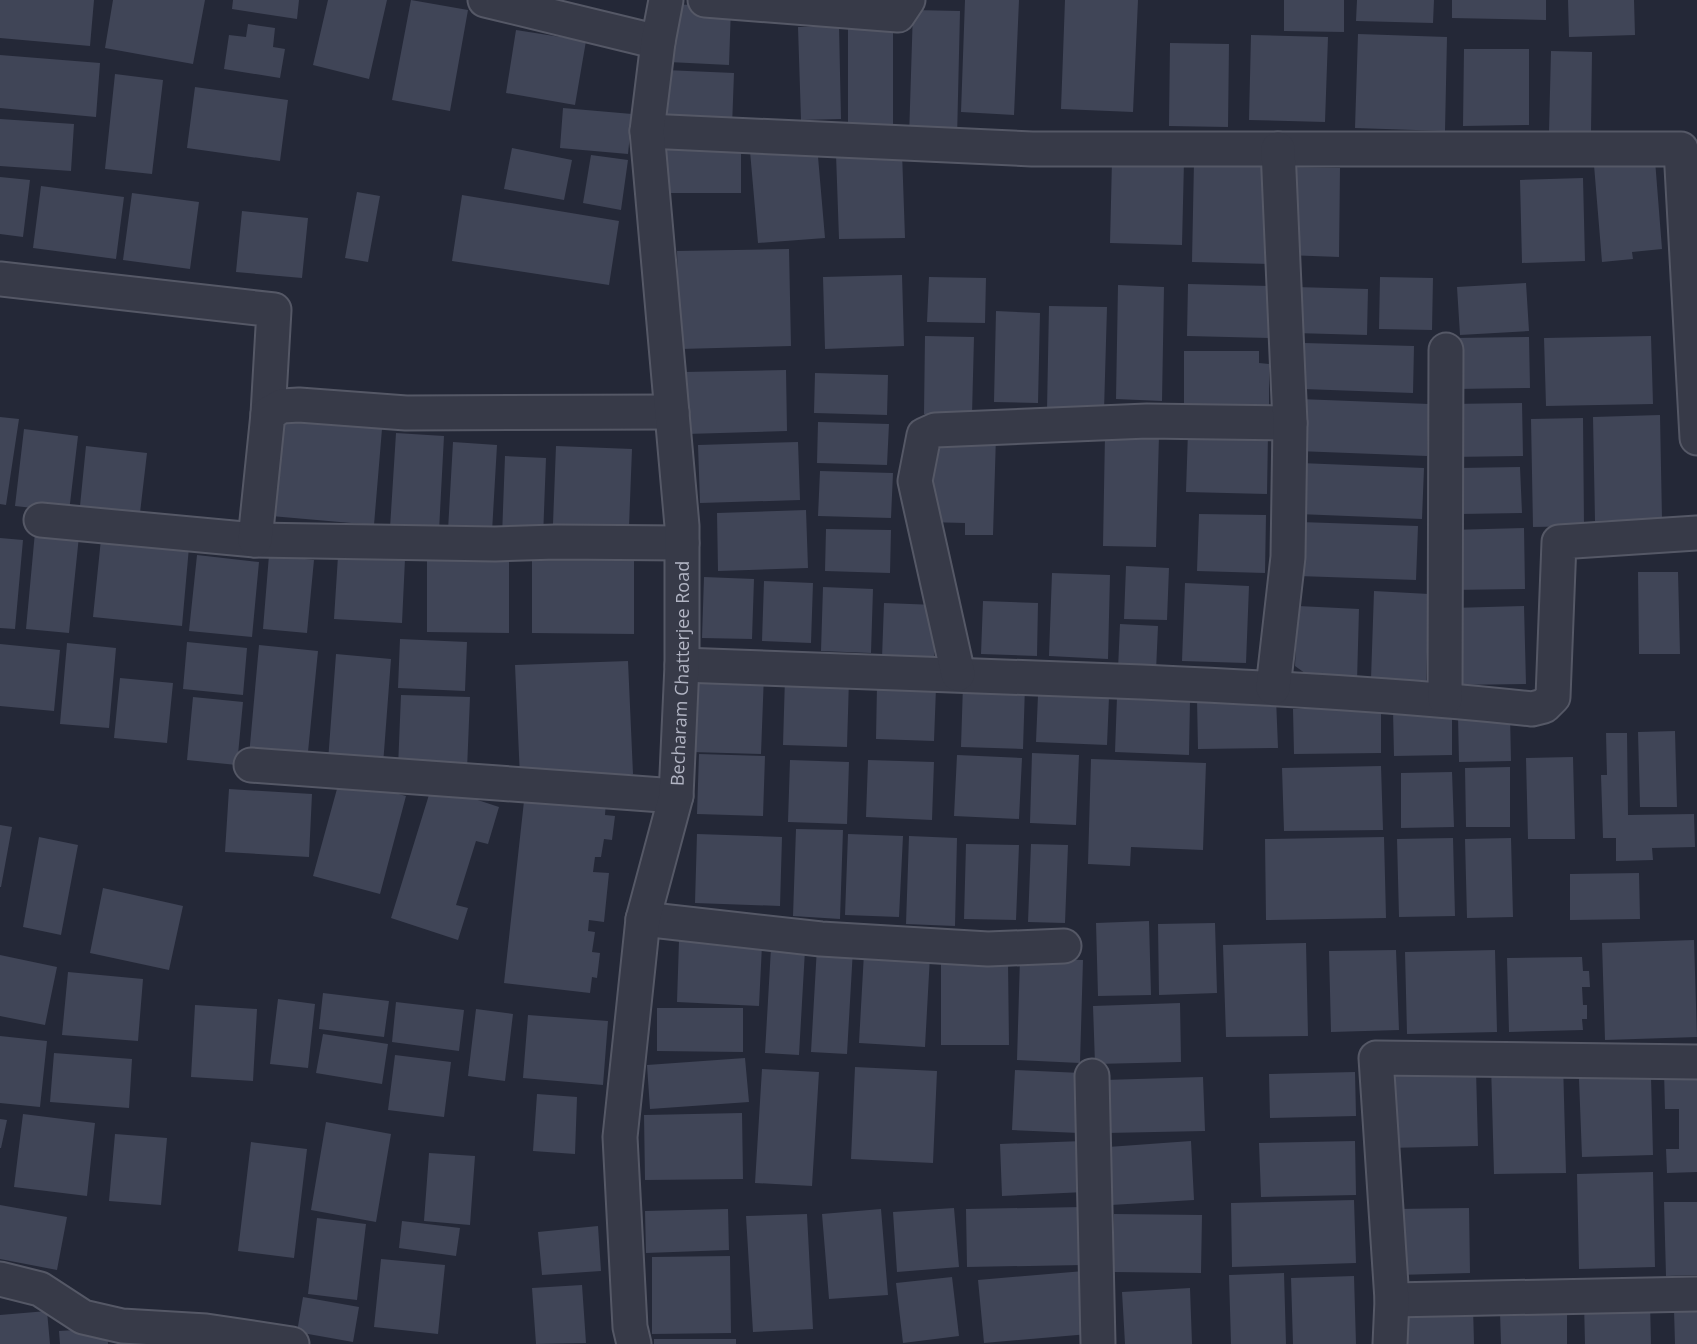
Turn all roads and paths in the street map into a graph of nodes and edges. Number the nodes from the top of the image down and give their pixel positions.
1 (485, 0) edge
2 (666, 0) edge
3 (705, 0) edge
4 (908, 0) edge
5 (658, 42) junction
6 (647, 131) junction
7 (1278, 149) junction
8 (0, 279) edge
9 (1446, 350) dead end
10 (672, 412) junction
11 (268, 414) junction
12 (1290, 423) junction
13 (1697, 438) edge
14 (41, 520) dead end
15 (1697, 533) edge
16 (255, 540) junction
17 (682, 543) junction
18 (682, 665) junction
19 (958, 674) junction
20 (1273, 688) junction
21 (1445, 699) junction
22 (251, 765) dead end
23 (676, 796) junction
24 (643, 919) junction
25 (1064, 946) dead end
26 (1697, 1062) edge
27 (1092, 1076) dead end
28 (0, 1279) edge
29 (1697, 1294) edge
30 (1392, 1300) junction
31 (292, 1344) edge
32 (634, 1344) edge
33 (1098, 1344) edge
34 (1390, 1344) edge

1 - 5 street
2 - 5 street, Becharam Chatterjee Road
3 - 4 street
5 - 6 street, Becharam Chatterjee Road
6 - 7 street
6 - 10 street, Becharam Chatterjee Road
7 - 12 street
7 - 13 street
8 - 11 street
9 - 21 street
10 - 11 street
10 - 17 street, Becharam Chatterjee Road
11 - 16 street
12 - 19 street
12 - 20 street
14 - 16 street
15 - 21 street
16 - 17 street
17 - 18 street, Becharam Chatterjee Road
18 - 19 street
18 - 23 street, Becharam Chatterjee Road
19 - 20 street
20 - 21 street
22 - 23 street
23 - 24 street, Becharam Chatterjee Road
24 - 25 street
24 - 32 street, Becharam Chatterjee Road
26 - 30 street
27 - 33 street
28 - 31 street
29 - 30 street
30 - 34 street

